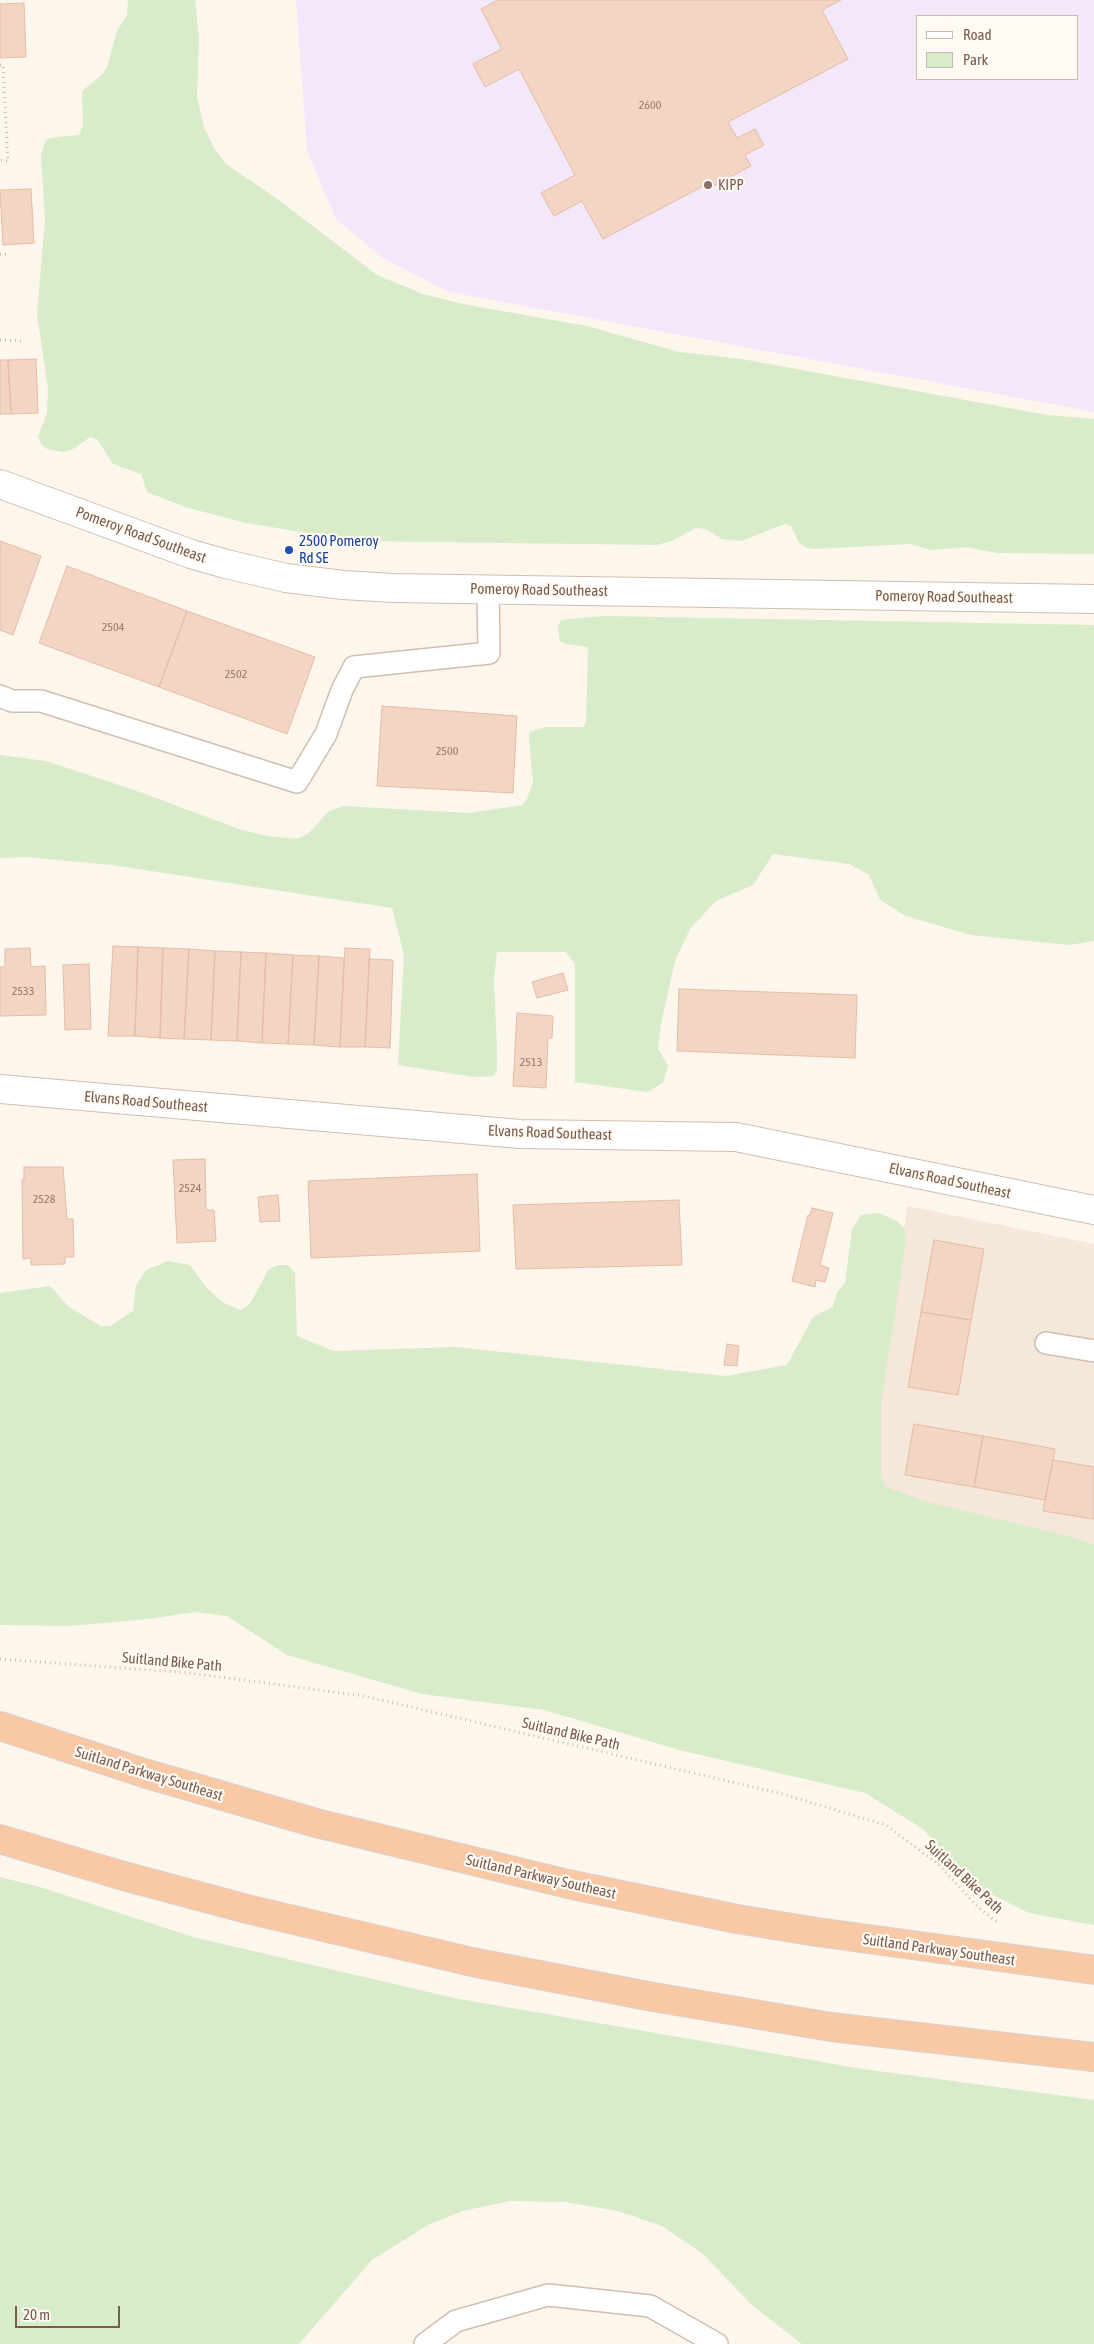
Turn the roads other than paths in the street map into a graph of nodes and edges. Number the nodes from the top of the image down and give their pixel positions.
1 (0, 484) edge
2 (488, 589) junction
3 (1094, 599) edge
4 (0, 696) edge
5 (0, 1089) edge
6 (1094, 1210) edge
7 (1046, 1343) dead end
8 (1094, 1351) edge
9 (0, 1726) edge
10 (0, 1839) edge
11 (1094, 1970) edge
12 (1094, 2057) edge
13 (424, 2344) edge
14 (717, 2344) edge

1 - 2 street, Pomeroy Road Southeast
2 - 3 street, Pomeroy Road Southeast
2 - 4 lane
5 - 6 street, Elvans Road Southeast
7 - 8 lane
9 - 11 highway, Suitland Parkway Southeast
10 - 12 highway
13 - 14 lane

